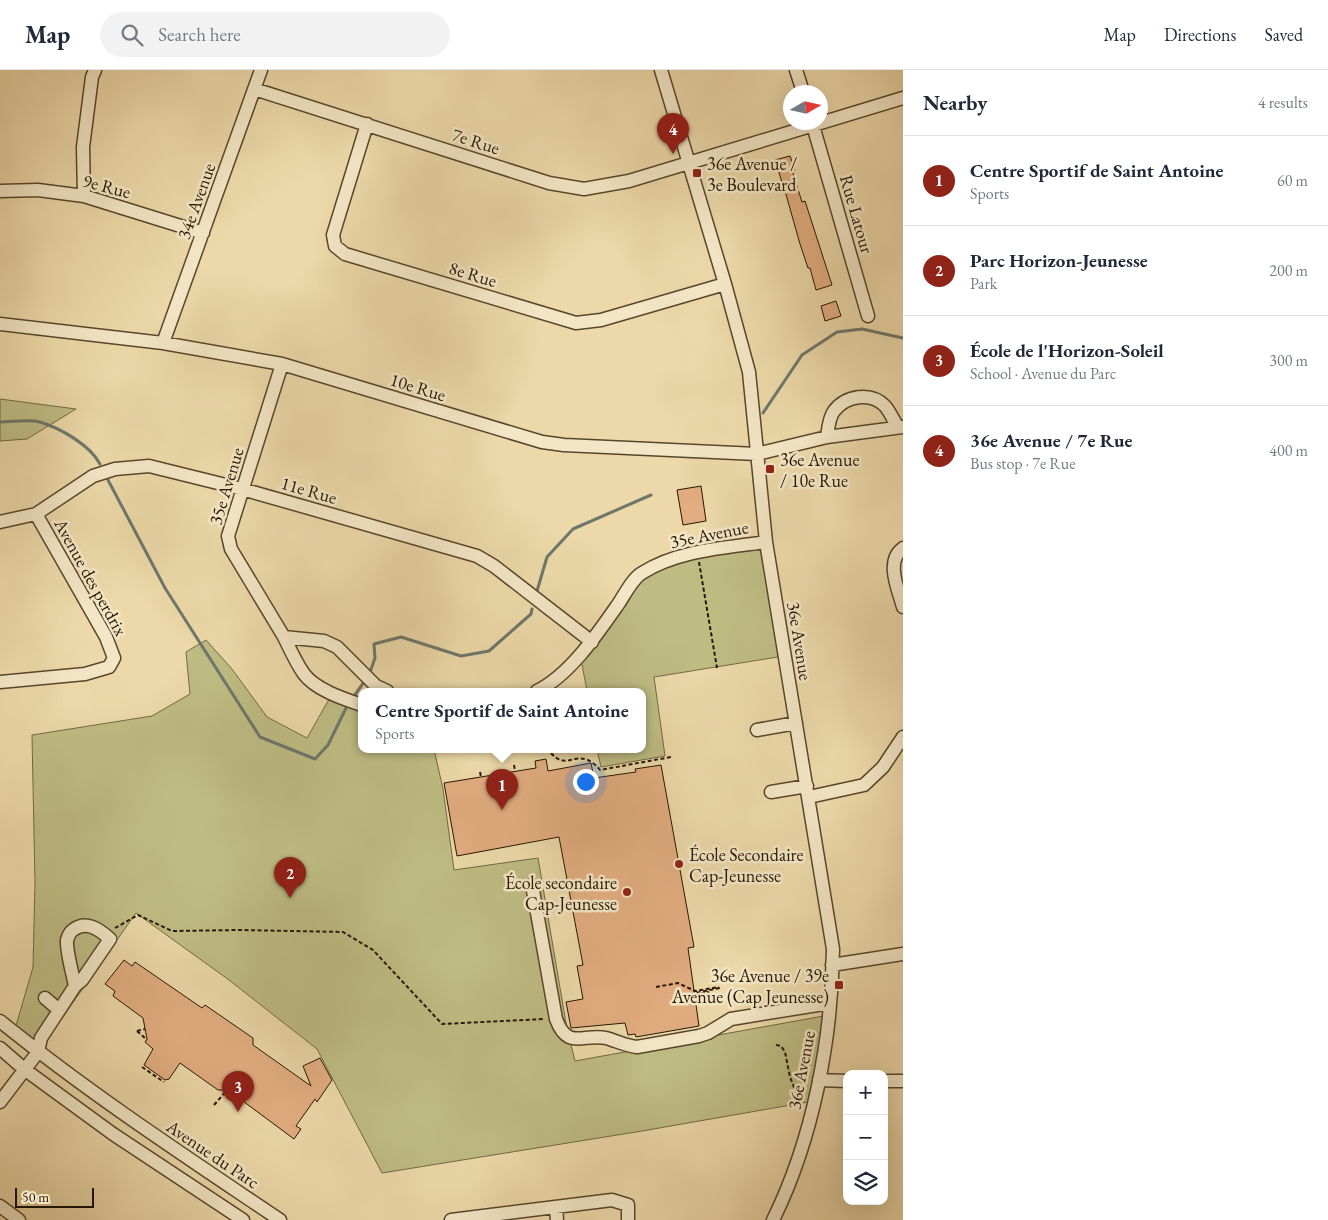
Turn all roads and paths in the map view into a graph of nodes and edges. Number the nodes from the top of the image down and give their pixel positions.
1 (94, 70) edge
2 (261, 70) edge
3 (661, 70) edge
4 (796, 70) edge
5 (801, 85) edge
6 (254, 89) junction
7 (903, 98) edge
8 (828, 119) edge
9 (367, 124) junction
10 (793, 130) edge
11 (814, 130) edge
12 (689, 162) junction
13 (0, 191) edge
14 (84, 196) junction
15 (203, 233) junction
16 (725, 284) junction
17 (868, 316) dead end
18 (0, 324) edge
19 (163, 343) junction
20 (282, 364) junction
21 (900, 426) edge
22 (827, 437) junction
23 (757, 454) junction
24 (242, 489) junction
25 (36, 514) junction
26 (0, 522) edge
27 (766, 542) junction
28 (903, 548) edge
29 (699, 561) dead end
30 (903, 607) edge
31 (284, 637) junction
32 (592, 642) junction
33 (717, 668) dead end
34 (0, 682) edge
35 (381, 688) edge
36 (544, 688) edge
37 (358, 704) edge
38 (796, 723) junction
39 (758, 730) dead end
40 (903, 737) edge
41 (551, 753) dead end
42 (671, 757) dead end
43 (514, 765) dead end
44 (480, 772) dead end
45 (515, 772) dead end
46 (481, 777) dead end
47 (771, 792) dead end
48 (808, 792) junction
49 (532, 885) dead end
50 (104, 934) junction
51 (903, 954) edge
52 (832, 965) junction
53 (75, 986) junction
54 (656, 987) dead end
55 (45, 998) dead end
56 (721, 998) dead end
57 (830, 1003) junction
58 (59, 1010) junction
59 (556, 1019) junction
60 (0, 1021) edge
61 (145, 1029) dead end
62 (147, 1040) dead end
63 (776, 1045) dead end
64 (0, 1048) edge
65 (38, 1052) junction
66 (142, 1066) dead end
67 (24, 1070) junction
68 (819, 1080) junction
69 (843, 1081) edge
70 (888, 1081) edge
71 (903, 1081) edge
72 (164, 1082) dead end
73 (227, 1090) dead end
74 (0, 1102) edge
75 (214, 1105) dead end
76 (802, 1105) dead end
77 (128, 1116) junction
78 (114, 1134) junction
79 (0, 1206) edge
80 (556, 1214) edge
81 (272, 1218) edge
82 (19, 1220) edge
83 (243, 1220) edge
84 (451, 1220) edge
85 (628, 1220) edge
86 (773, 1220) edge

1 - 14 street
2 - 6 street, 34e Avenue
3 - 12 street, 36e Avenue
4 - 5 street
6 - 9 street, 7e Rue
6 - 15 street, 34e Avenue
7 - 8 street, 7e Rue
9 - 12 street, 7e Rue
9 - 16 street, 8e Rue
10 - 12 street, 7e Rue
11 - 17 street, Rue Latour
12 - 16 street, 36e Avenue
13 - 14 street, 9e Rue
14 - 15 street, 9e Rue
15 - 19 street, 34e Avenue
16 - 23 street, 36e Avenue
18 - 19 street, 10e Rue
19 - 20 street, 10e Rue
20 - 23 street, 10e Rue
20 - 24 street, 35e Avenue
21 - 22 street, 10e Rue
21 - 22 street, 10e Rue
22 - 23 street, 10e Rue
23 - 27 street, 36e Avenue
24 - 25 street, 11e Rue
24 - 31 street, 35e Avenue
24 - 32 street, 11e Rue
25 - 26 street, 11e Rue
25 - 34 street, Avenue des perdrix
27 - 32 street, 35e Avenue
27 - 38 street, 36e Avenue
28 - 30 street
29 - 33 path
31 - 35 street
31 - 37 street, 35e Avenue
32 - 36 street, 35e Avenue
38 - 39 street
38 - 48 street, 36e Avenue
40 - 48 street
41 - 42 path
43 - 45 path
44 - 46 path
47 - 48 street
48 - 52 street, 36e Avenue
49 - 59 street
50 - 53 street
50 - 53 street
50 - 59 path
51 - 52 street
52 - 57 street, 36e Avenue
53 - 58 street
54 - 56 path
55 - 58 street
57 - 59 street
57 - 68 street, 36e Avenue
58 - 65 street
60 - 65 street, Avenue du Parc
61 - 62 path
63 - 76 path
64 - 67 street
65 - 67 street
65 - 77 street, Avenue du Parc
66 - 72 path
67 - 74 street
67 - 78 street
68 - 69 street
68 - 86 street, 36e Avenue
70 - 71 street
73 - 75 path
77 - 78 street
77 - 81 street, Avenue du Parc
78 - 83 street
79 - 82 street
80 - 84 street
80 - 85 street

